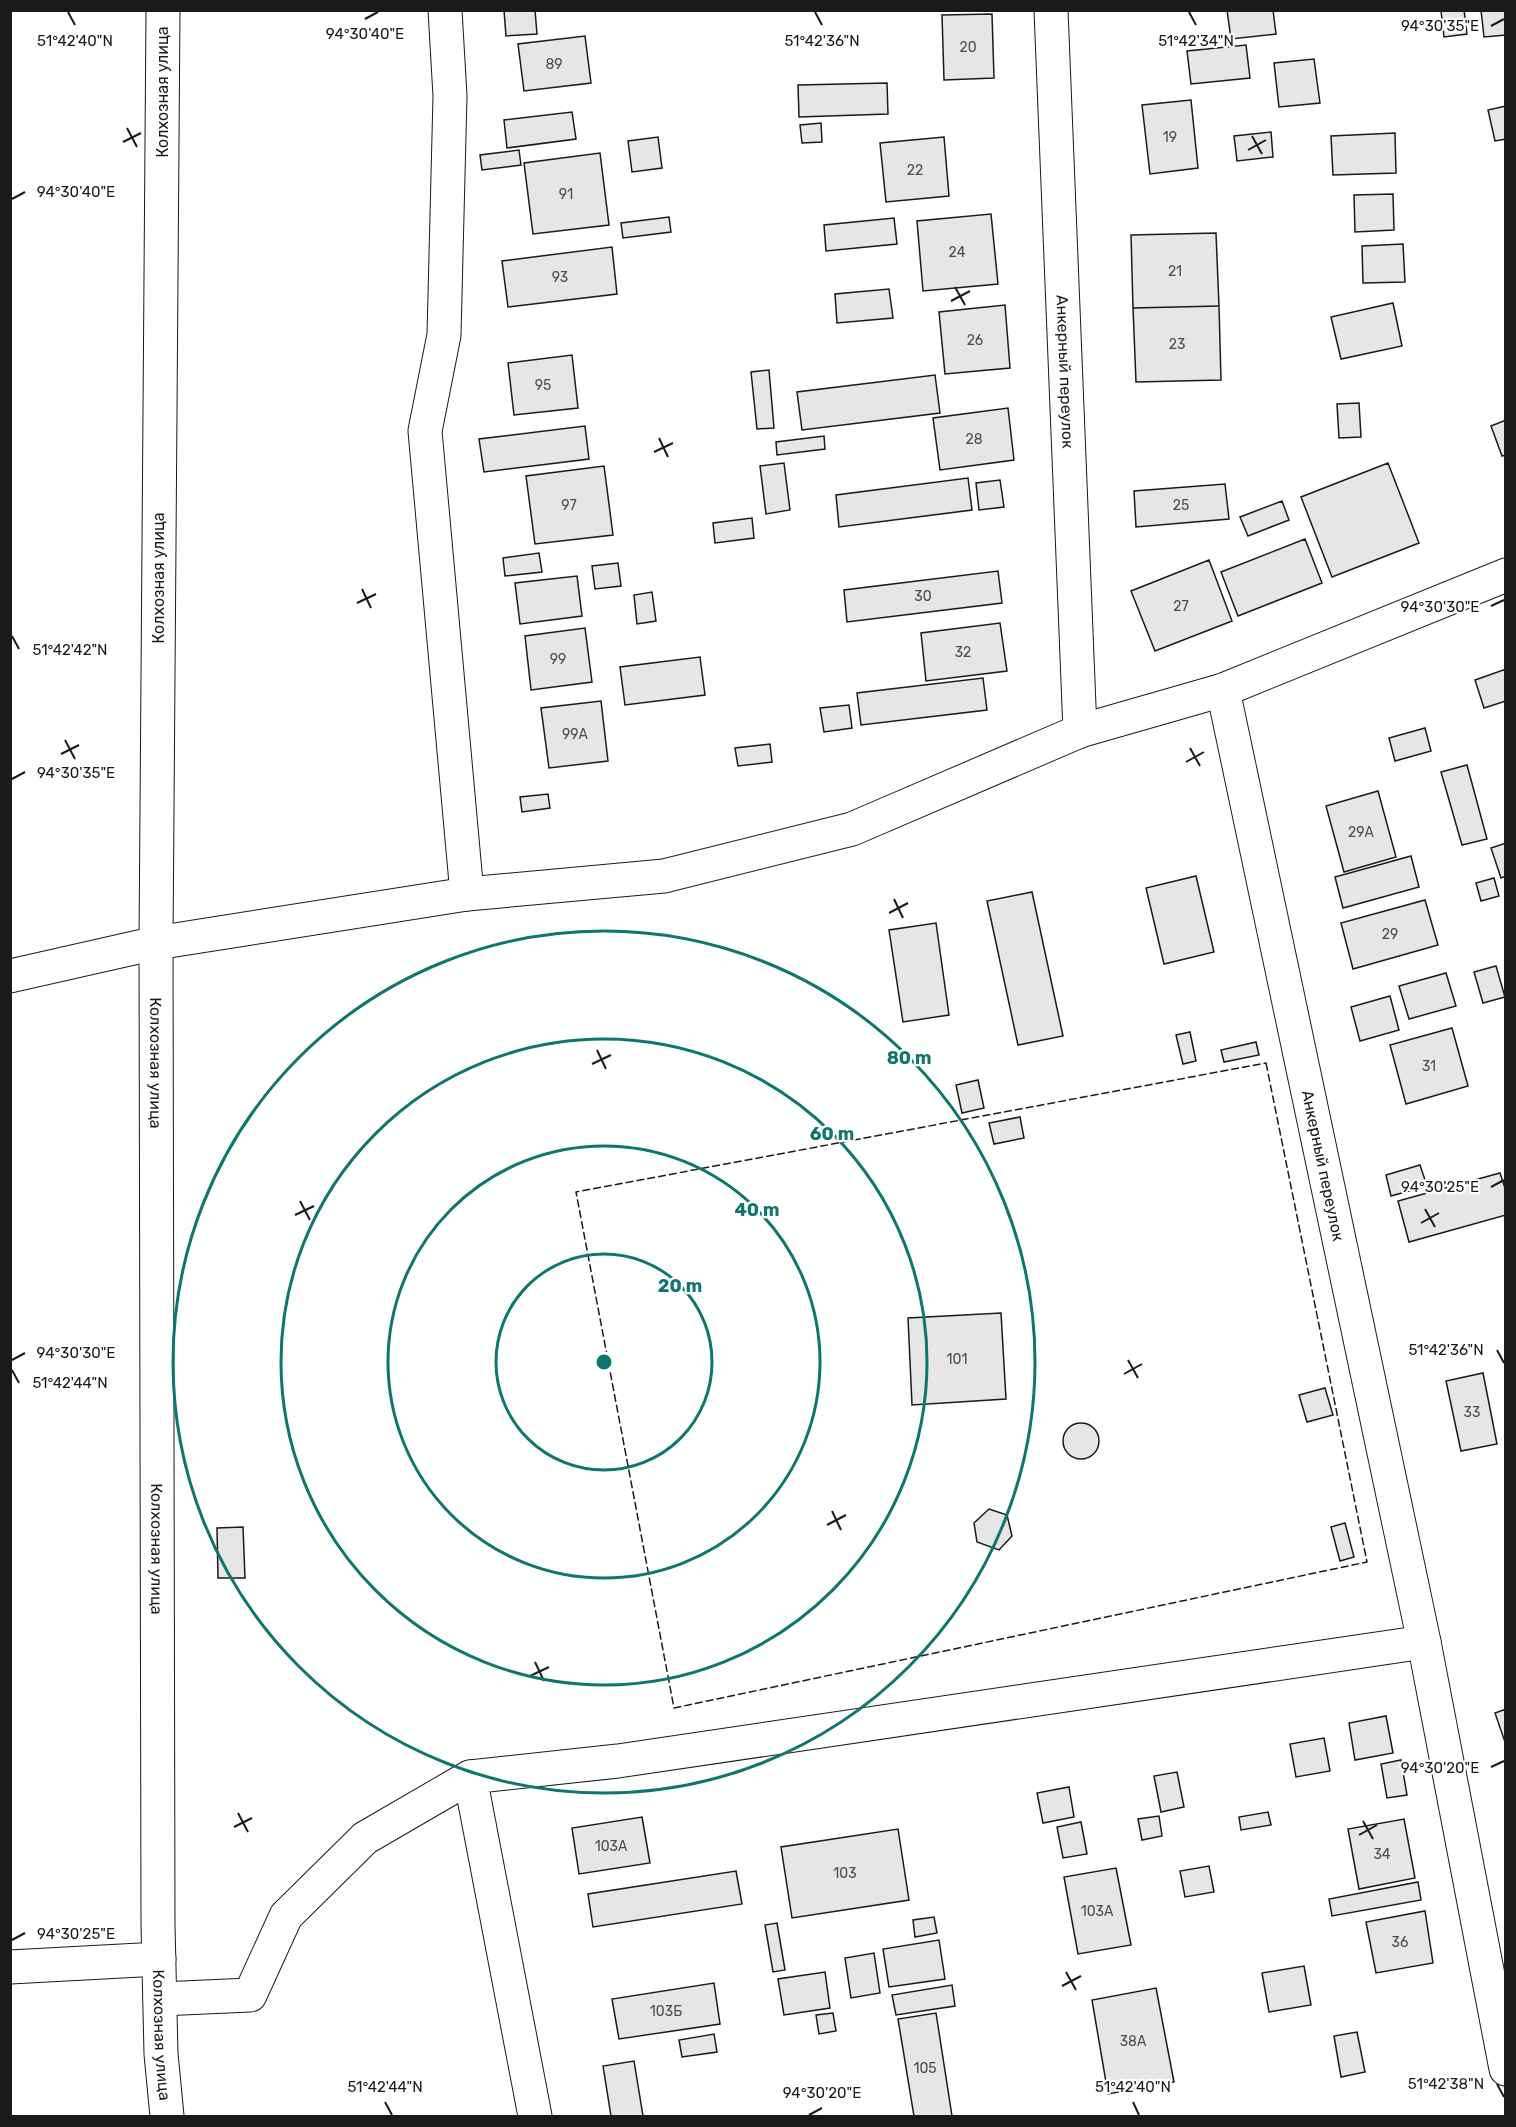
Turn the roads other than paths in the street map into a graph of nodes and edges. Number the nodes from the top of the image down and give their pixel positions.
1 (163, 10) edge
2 (446, 10) edge
3 (1051, 10) edge
4 (1506, 575) edge
5 (1223, 690) junction
6 (1080, 731) junction
7 (467, 894) junction
8 (156, 943) junction
9 (11, 977) edge
10 (1424, 1642) junction
11 (470, 1777) junction
12 (159, 1959) junction
13 (10, 1967) edge
14 (160, 1999) junction
15 (1506, 2069) edge
16 (167, 2116) edge
17 (535, 2116) edge

1 - 8 street, Колхозная улица
2 - 7 street
3 - 6 street, Анкерный переулок
4 - 5 street
5 - 6 street
5 - 10 street, Анкерный переулок
6 - 7 street
7 - 8 street
8 - 9 street
8 - 12 street, Колхозная улица
10 - 11 street
10 - 15 street, Анкерный переулок
11 - 14 street
11 - 17 street
12 - 13 street
12 - 14 street, Колхозная улица
14 - 16 street, Колхозная улица

